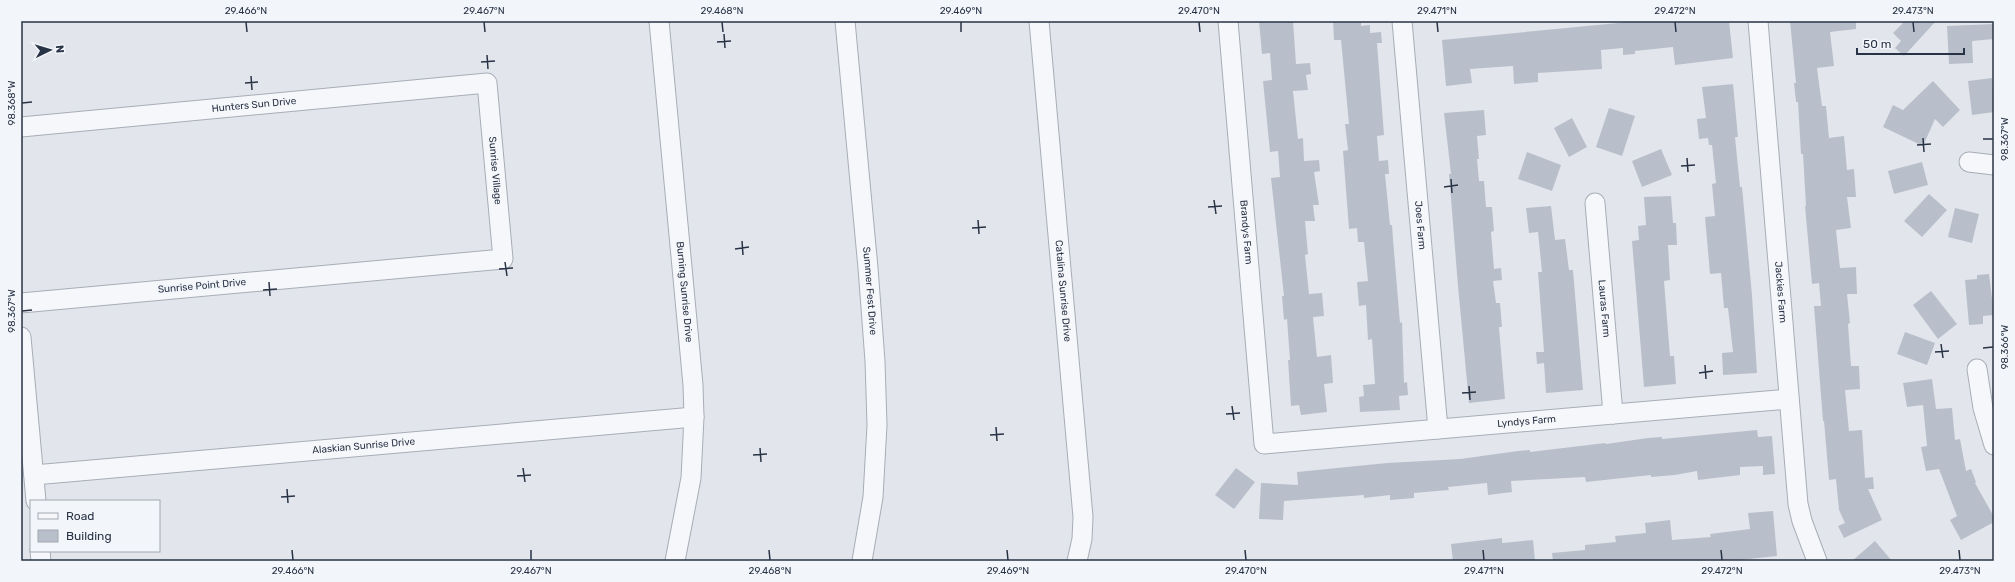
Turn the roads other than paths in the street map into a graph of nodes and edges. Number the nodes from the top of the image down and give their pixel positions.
1 (659, 21) edge
2 (845, 21) edge
3 (1039, 21) edge
4 (1228, 21) edge
5 (1402, 21) edge
6 (1758, 21) edge
7 (488, 82) joint
8 (21, 127) edge
9 (1969, 162) dead end
10 (1994, 165) edge
11 (1595, 203) dead end
12 (503, 259) joint
13 (21, 302) edge
14 (21, 337) edge
15 (1977, 369) dead end
16 (1789, 398) junction
17 (1613, 414) junction
18 (694, 418) junction
19 (1438, 429) junction
20 (1264, 444) joint
21 (1994, 445) edge
22 (34, 475) junction
23 (36, 500) edge
24 (675, 561) edge
25 (862, 561) edge
26 (1077, 561) edge
27 (1817, 561) edge

1 - 18 street, Burning Sunrise Drive
2 - 25 street, Summer Fest Drive
3 - 26 street, Catalina Sunrise Drive
4 - 20 street, Brandys Farm
5 - 19 street, Joes Farm
6 - 16 street, Jackies Farm
7 - 8 street, Hunters Sun Drive
7 - 12 street, Sunrise Village
9 - 10 street
11 - 17 street, Lauras Farm
12 - 13 street, Sunrise Point Drive
14 - 22 street
15 - 21 street
16 - 17 street, Lyndys Farm
16 - 27 street, Jackies Farm
17 - 19 street, Lyndys Farm
18 - 22 street, Alaskian Sunrise Drive
18 - 24 street, Burning Sunrise Drive
19 - 20 street, Lyndys Farm
22 - 23 street

